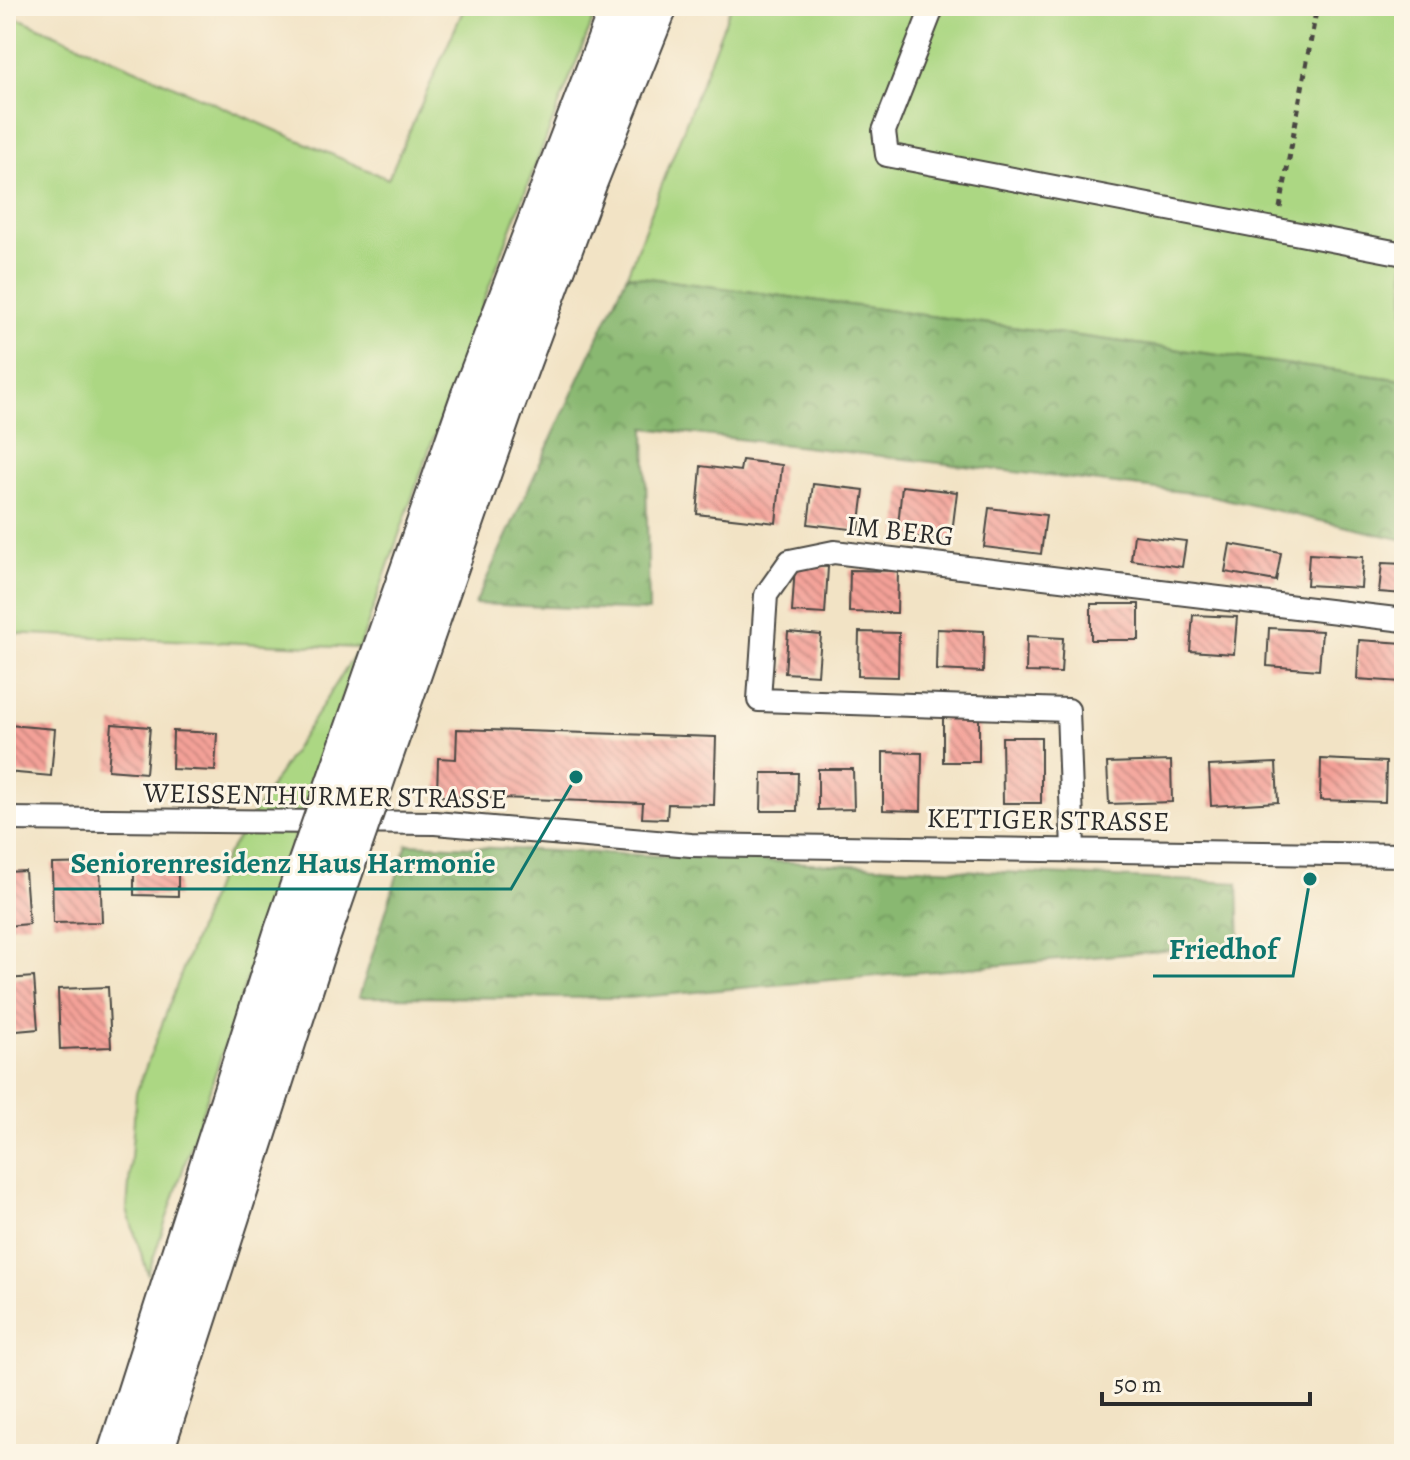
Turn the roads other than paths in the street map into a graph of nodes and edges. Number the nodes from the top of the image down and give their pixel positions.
1 (620, 6) edge
2 (658, 6) edge
3 (933, 6) edge
4 (1404, 254) edge
5 (487, 402) junction
6 (1404, 620) edge
7 (6, 819) edge
8 (691, 845) joint
9 (1073, 850) junction
10 (1404, 855) edge
11 (117, 1454) edge
12 (153, 1454) edge

1 - 5 highway
2 - 5 highway
3 - 4 street
5 - 11 highway, bridge
5 - 12 highway, bridge
6 - 9 street, IM BERG
7 - 8 street, WEISSENTHURMER STRASSE
8 - 9 street, KETTIGER STRASSE
9 - 10 street, KETTIGER STRASSE

